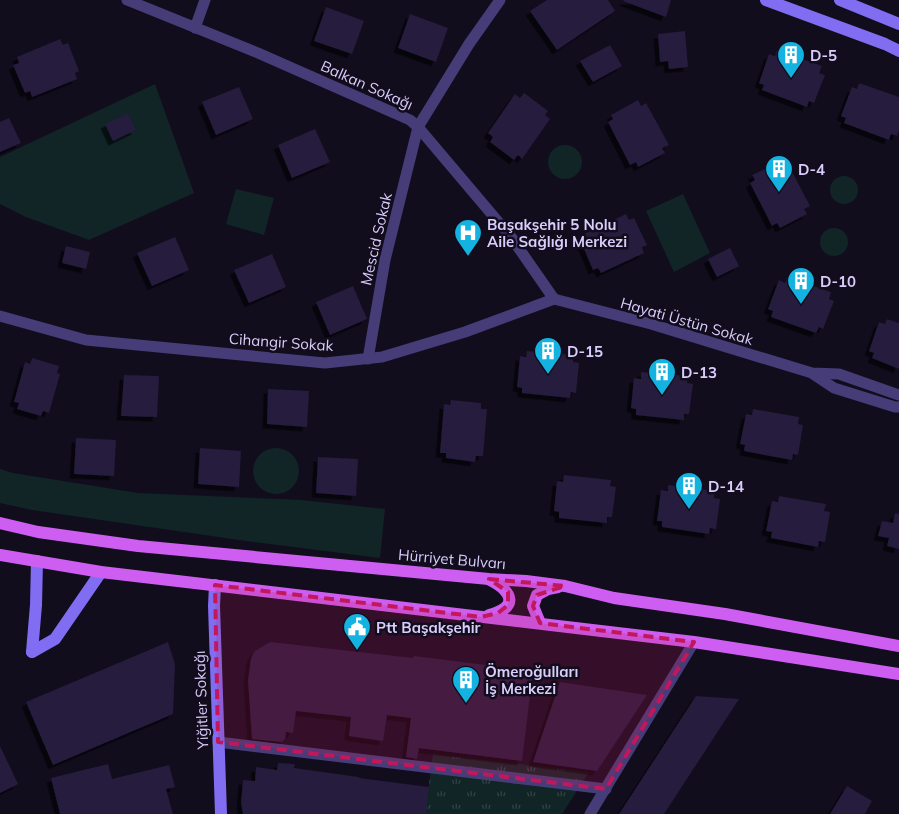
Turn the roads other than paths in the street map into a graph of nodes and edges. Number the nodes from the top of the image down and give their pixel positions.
1 (127, 0) edge
2 (206, 0) edge
3 (500, 0) edge
4 (766, 0) edge
5 (840, 0) edge
6 (899, 24) edge
7 (195, 28) junction
8 (899, 51) edge
9 (418, 127) junction
10 (554, 299) junction
11 (0, 316) edge
12 (368, 359) junction
13 (812, 372) junction
14 (899, 395) edge
15 (899, 406) edge
16 (0, 523) edge
17 (0, 555) edge
18 (37, 561) junction
19 (101, 572) junction
20 (489, 579) junction
21 (215, 585) junction
22 (565, 586) junction
23 (481, 617) junction
24 (540, 623) junction
25 (694, 642) junction
26 (899, 646) edge
27 (899, 674) edge
28 (218, 742) junction
29 (606, 789) junction
30 (221, 814) edge
31 (590, 814) edge

1 - 7 street, Balkan Sokağı
2 - 7 street
3 - 9 street, Mescid Sokak
4 - 8 street
5 - 6 street
7 - 9 street, Balkan Sokağı
9 - 10 street, Balkan Sokağı
9 - 12 street, Mescid Sokak
10 - 12 street, Cihangir Sokak
10 - 13 street, Hayati Üstün Sokak
11 - 12 street, Cihangir Sokak
13 - 14 street, Hayati Üstün Sokak
13 - 15 street, Hayati Üstün Sokak
16 - 20 main road, Hürriyet Bulvarı
17 - 18 main road
18 - 19 main road
18 - 19 street
19 - 21 main road
20 - 22 main road, Hürriyet Bulvarı
20 - 23 main road
21 - 23 main road
21 - 28 street, Yiğitler Sokağı
22 - 24 main road
22 - 26 main road, Hürriyet Bulvarı
23 - 24 main road
24 - 25 main road
25 - 27 main road
25 - 29 street
28 - 29 street
28 - 30 street, Yiğitler Sokağı
29 - 31 street

